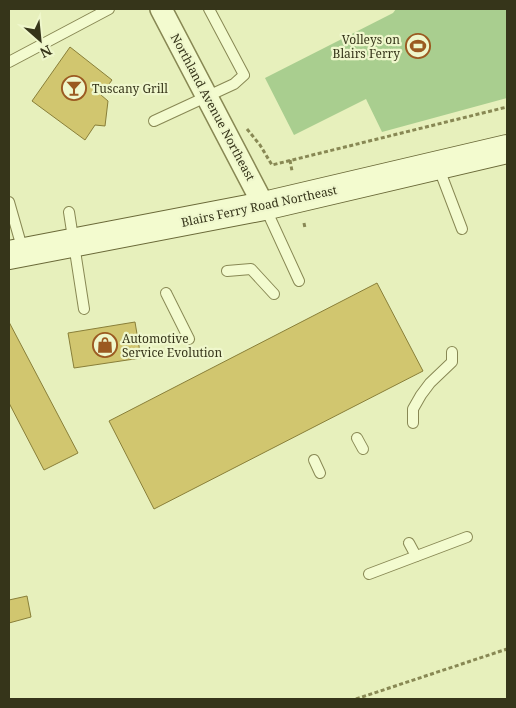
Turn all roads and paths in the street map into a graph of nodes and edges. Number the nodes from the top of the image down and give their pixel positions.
1 (109, 9) edge
2 (163, 9) edge
3 (209, 9) edge
4 (9, 62) edge
5 (207, 96) junction
6 (507, 107) edge
7 (154, 121) dead end
8 (241, 122) dead end
9 (507, 149) edge
10 (290, 160) junction
11 (438, 165) junction
12 (292, 171) dead end
13 (9, 202) edge
14 (264, 206) junction
15 (70, 212) dead end
16 (304, 223) dead end
17 (305, 228) dead end
18 (462, 229) dead end
19 (74, 243) junction
20 (16, 254) edge
21 (227, 271) dead end
22 (299, 281) dead end
23 (166, 293) dead end
24 (274, 294) dead end
25 (84, 308) dead end
26 (189, 339) dead end
27 (452, 352) dead end
28 (413, 423) dead end
29 (357, 438) dead end
30 (363, 449) dead end
31 (314, 460) dead end
32 (320, 473) dead end
33 (467, 537) dead end
34 (409, 543) dead end
35 (416, 556) junction
36 (369, 574) dead end
37 (507, 649) edge
38 (356, 699) edge

1 - 4 lane
2 - 5 street, Northland Avenue Northeast
3 - 5 lane
5 - 7 lane
5 - 14 street, Northland Avenue Northeast
6 - 10 path
8 - 10 path
9 - 11 main road, Blairs Ferry Road Northeast
10 - 12 path
11 - 14 main road, Blairs Ferry Road Northeast
11 - 18 lane
13 - 20 lane
14 - 19 main road, Blairs Ferry Road Northeast
14 - 22 lane
15 - 19 lane
16 - 17 path
19 - 20 main road, Blairs Ferry Road Northeast
19 - 25 lane
21 - 24 lane
23 - 26 lane
27 - 28 lane
29 - 30 lane
31 - 32 lane
33 - 35 lane
34 - 35 lane
35 - 36 lane
37 - 38 path

